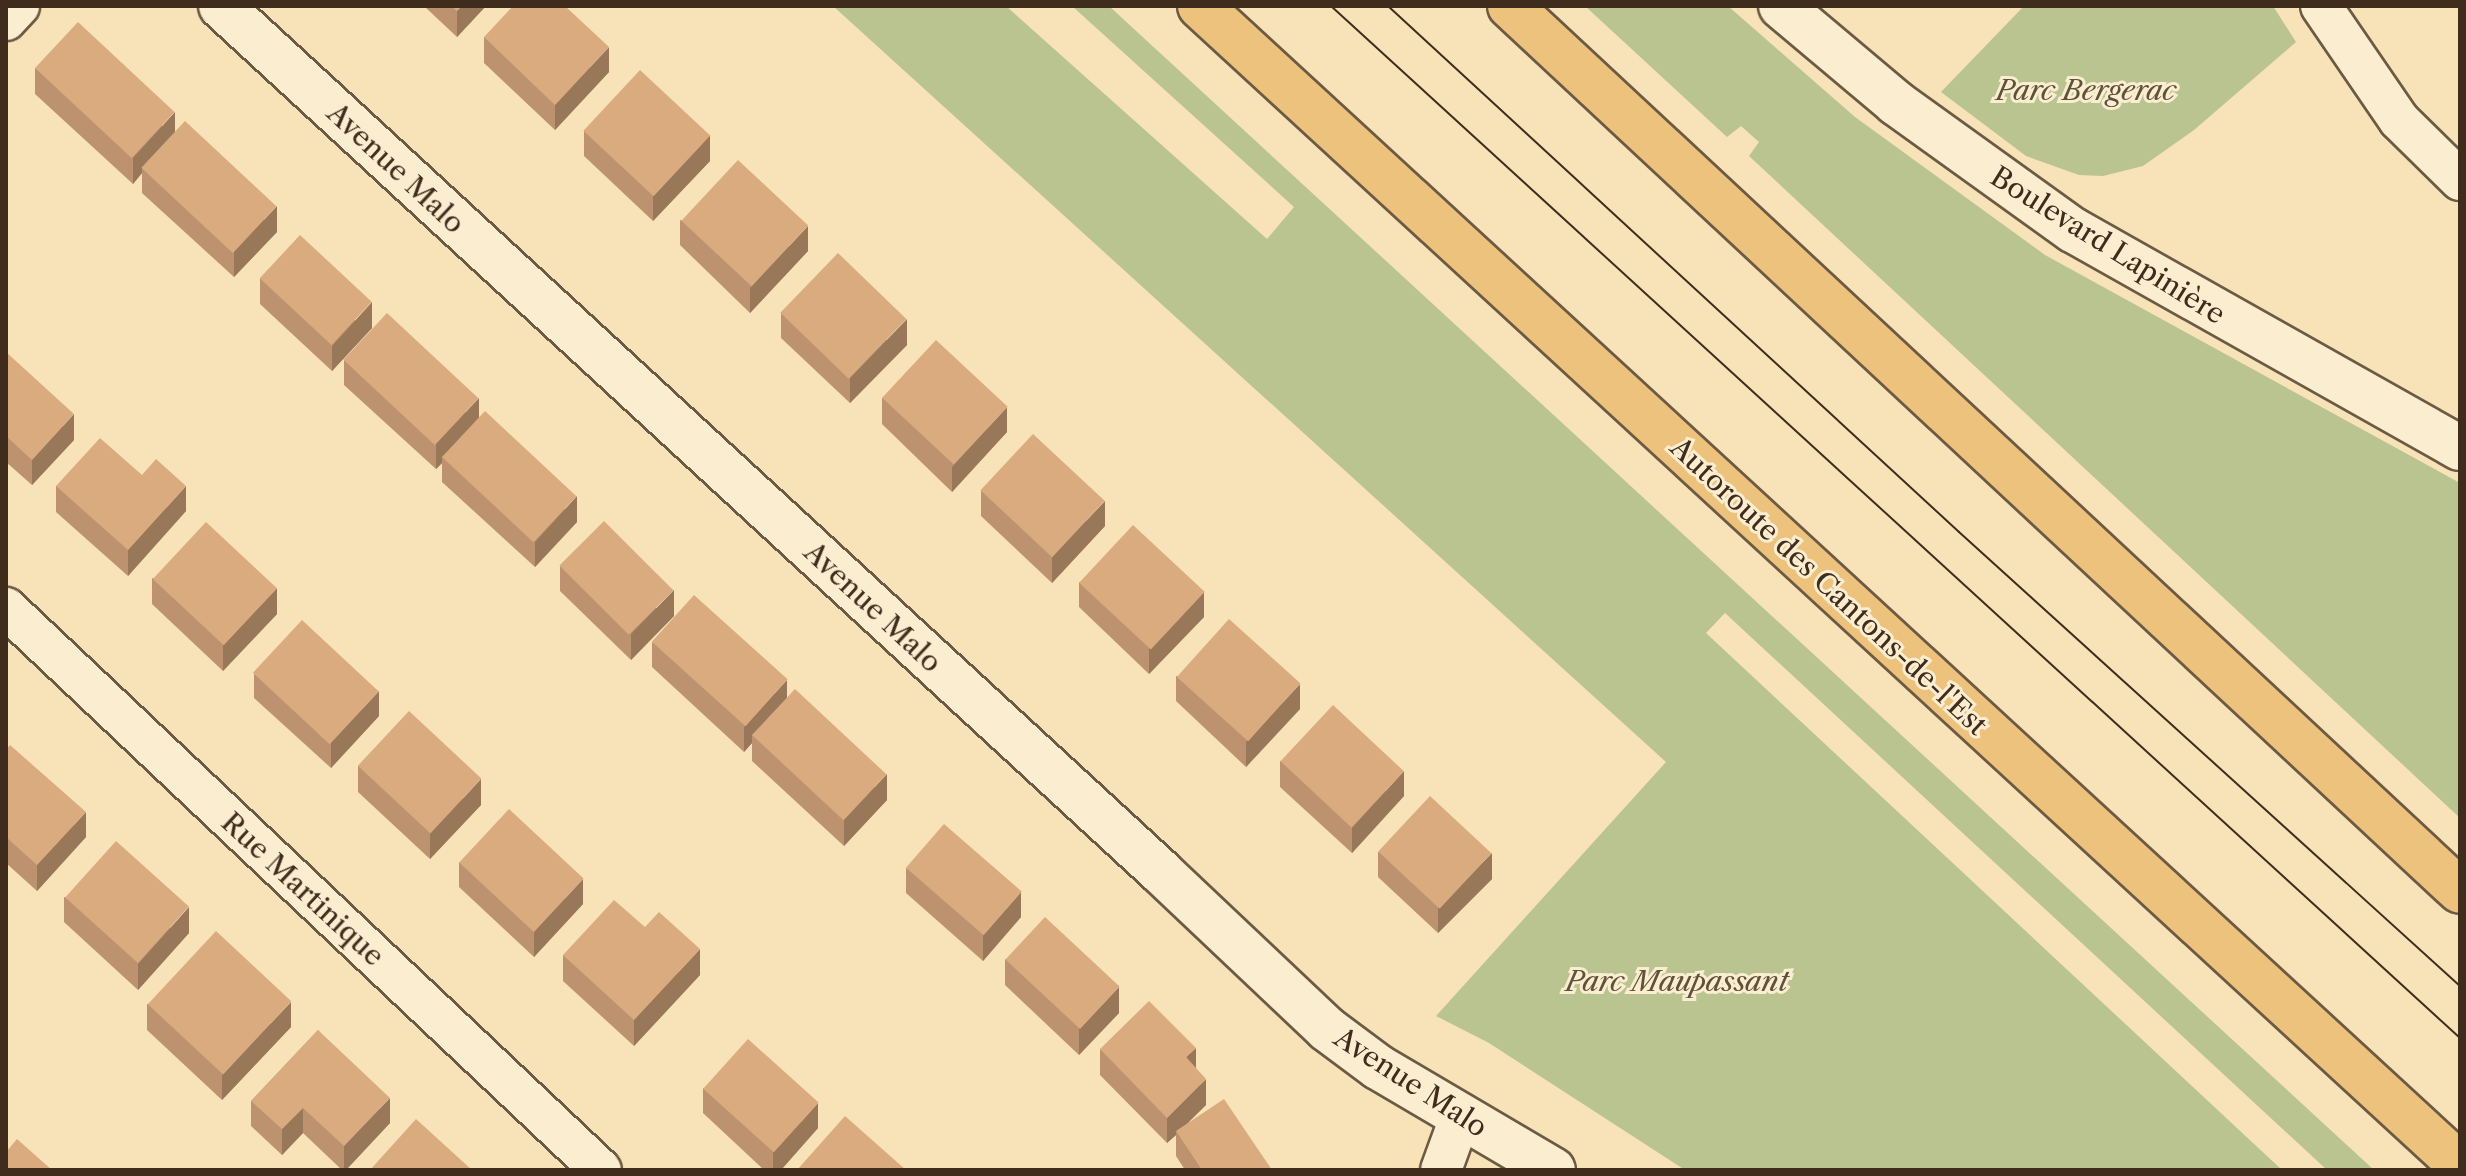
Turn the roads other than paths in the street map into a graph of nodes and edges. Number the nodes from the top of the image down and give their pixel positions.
1 (19, 6) edge
2 (221, 6) edge
3 (1200, 6) edge
4 (1510, 6) edge
5 (1781, 6) edge
6 (2321, 6) edge
7 (6, 20) edge
8 (2460, 180) edge
9 (2460, 448) edge
10 (6, 608) edge
11 (2460, 891) edge
12 (1461, 1115) junction
13 (2460, 1165) edge
14 (601, 1170) edge
15 (1441, 1170) edge
16 (1553, 1170) edge

1 - 7 street
2 - 12 street, Avenue Malo
3 - 13 highway, Autoroute des Cantons-de-l'Est
4 - 11 highway
5 - 9 street, Boulevard Lapinière
6 - 8 street
10 - 14 street, Rue Martinique
12 - 15 street
12 - 16 street, Avenue Malo

